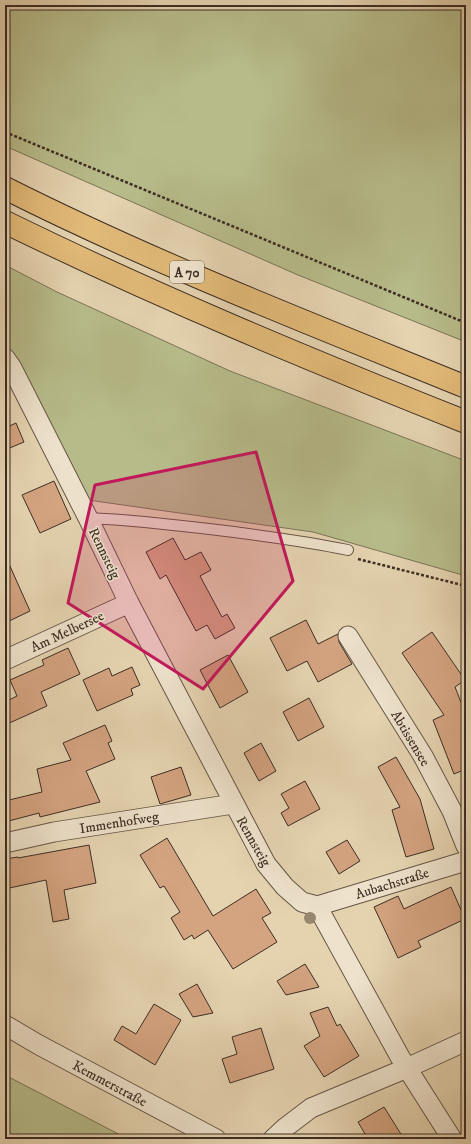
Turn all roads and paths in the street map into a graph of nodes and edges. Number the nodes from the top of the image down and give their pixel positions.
1 (5, 132) edge
2 (5, 188) edge
3 (5, 222) edge
4 (466, 323) edge
5 (5, 358) edge
6 (466, 387) edge
7 (466, 422) edge
8 (88, 518) junction
9 (348, 550) joint
10 (466, 586) edge
11 (129, 603) junction
12 (348, 636) dead end
13 (5, 660) edge
14 (233, 804) junction
15 (5, 843) edge
16 (466, 846) edge
17 (466, 861) edge
18 (317, 906) junction
19 (5, 1025) edge
20 (466, 1041) edge
21 (407, 1068) junction
22 (216, 1139) edge
23 (273, 1139) edge
24 (452, 1139) edge

1 - 4 path
2 - 6 highway, A 70
3 - 7 highway, A 70
5 - 8 street, Rennsteig
8 - 9 lane, Rennsteig
8 - 11 street, Rennsteig
9 - 10 path
11 - 13 street, Am Melbersee
11 - 14 street, Rennsteig
12 - 16 street, Abtissensee
14 - 15 street, Immenhofweg
14 - 18 street, Rennsteig
17 - 18 street, Aubachstraße
18 - 21 street
19 - 22 street, Kemmerstraße
20 - 21 street
21 - 23 street
21 - 24 street

